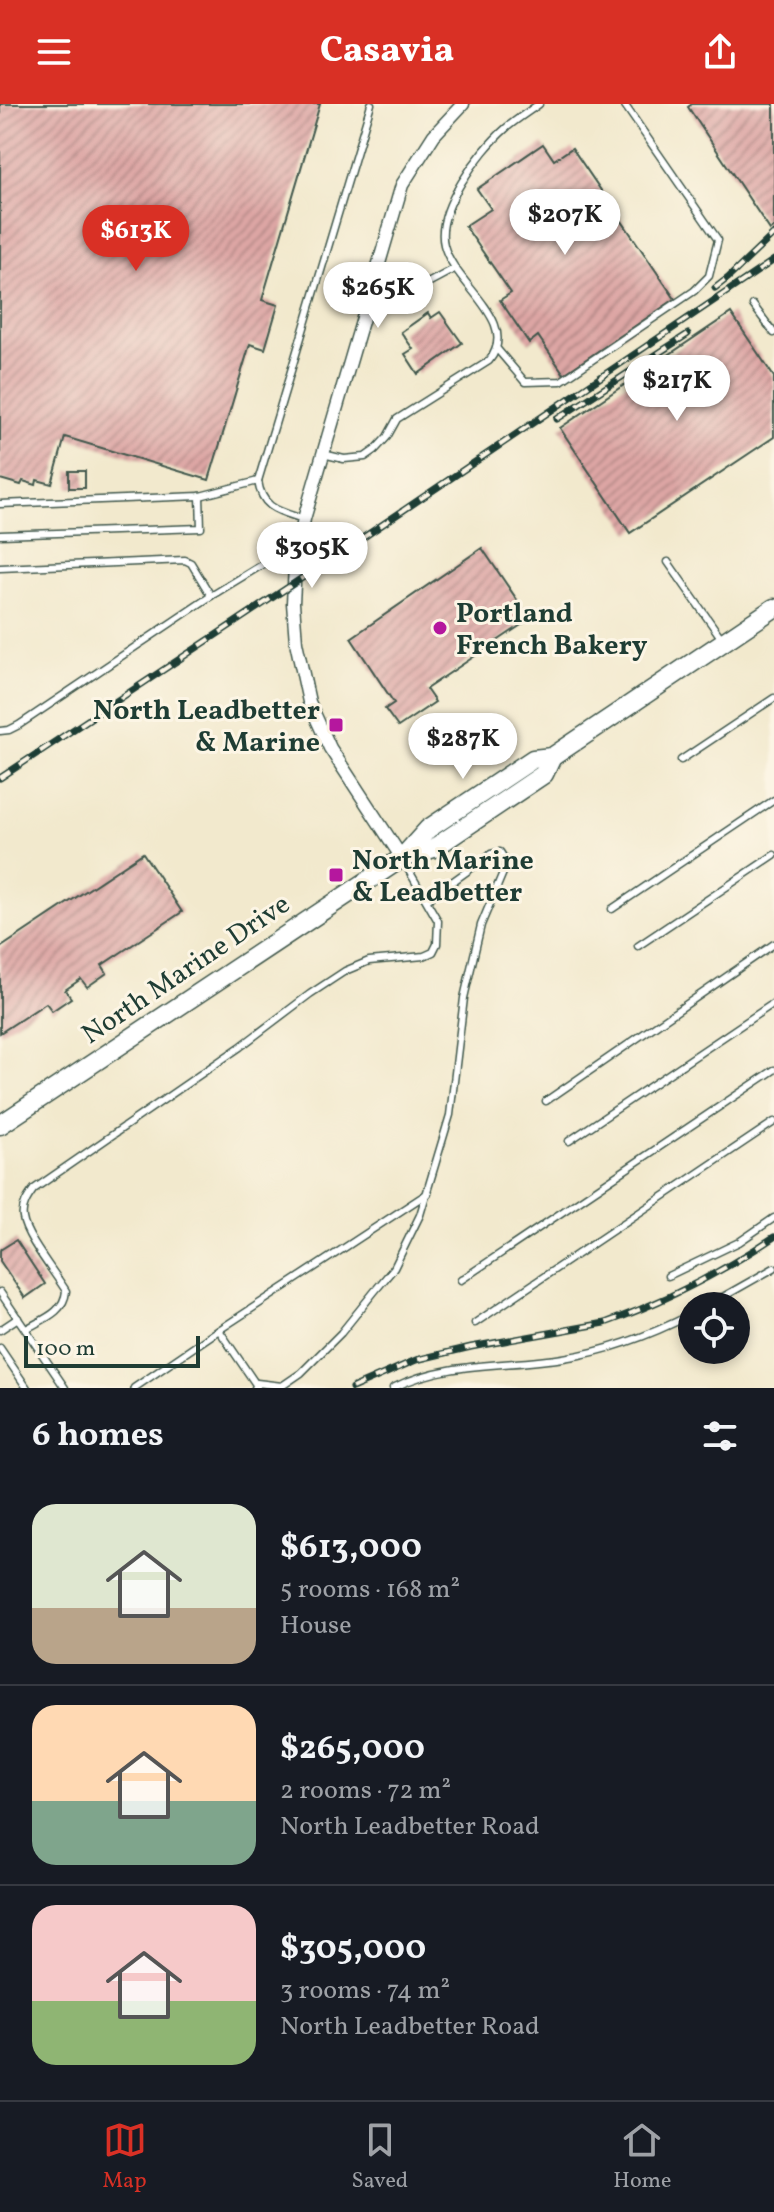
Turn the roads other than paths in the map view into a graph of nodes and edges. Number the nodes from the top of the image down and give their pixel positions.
1 (371, 104) edge
2 (463, 104) edge
3 (539, 104) edge
4 (624, 104) edge
5 (454, 269) junction
6 (374, 283) junction
7 (753, 305) dead end
8 (774, 333) edge
9 (497, 349) junction
10 (323, 454) junction
11 (258, 481) junction
12 (200, 496) junction
13 (0, 504) edge
14 (304, 519) junction
15 (0, 535) edge
16 (297, 555) junction
17 (668, 562) dead end
18 (0, 568) edge
19 (211, 596) junction
20 (774, 608) edge
21 (724, 642) junction
22 (774, 698) edge
23 (0, 731) edge
24 (681, 760) dead end
25 (774, 800) edge
26 (774, 855) edge
27 (402, 858) junction
28 (427, 900) junction
29 (612, 909) dead end
30 (774, 944) edge
31 (638, 946) dead end
32 (774, 1003) edge
33 (774, 1070) edge
34 (546, 1101) dead end
35 (774, 1122) edge
36 (0, 1125) edge
37 (569, 1141) dead end
38 (428, 1193) junction
39 (774, 1218) edge
40 (774, 1268) edge
41 (668, 1276) dead end
42 (461, 1280) dead end
43 (0, 1292) edge
44 (732, 1292) edge
45 (18, 1318) junction
46 (678, 1321) edge
47 (475, 1323) dead end
48 (26, 1329) junction
49 (0, 1330) edge
50 (219, 1330) junction
51 (0, 1348) edge
52 (256, 1387) edge
53 (27, 1388) edge
54 (65, 1388) edge
55 (134, 1388) edge
56 (393, 1388) edge

1 - 11 lane
2 - 6 street
3 - 5 lane
4 - 9 lane
5 - 6 lane
5 - 9 lane
6 - 10 street
7 - 8 lane
9 - 10 lane
10 - 14 street
11 - 12 lane
11 - 14 lane
12 - 13 lane
12 - 15 lane
14 - 16 street
16 - 19 lane
16 - 27 street
17 - 21 lane
18 - 19 lane
19 - 23 lane
20 - 21 main road, North Marine Drive
21 - 27 main road, North Marine Drive
22 - 24 lane
25 - 29 lane
26 - 31 lane
27 - 28 lane
27 - 36 main road, North Marine Drive
28 - 38 lane
28 - 48 lane
30 - 34 lane
32 - 37 lane
33 - 42 lane
35 - 47 lane
38 - 50 lane
38 - 52 lane
39 - 41 lane
40 - 44 lane
43 - 45 lane
45 - 48 lane
45 - 49 lane
46 - 56 lane
48 - 54 lane
50 - 52 lane
50 - 55 lane
51 - 53 lane

